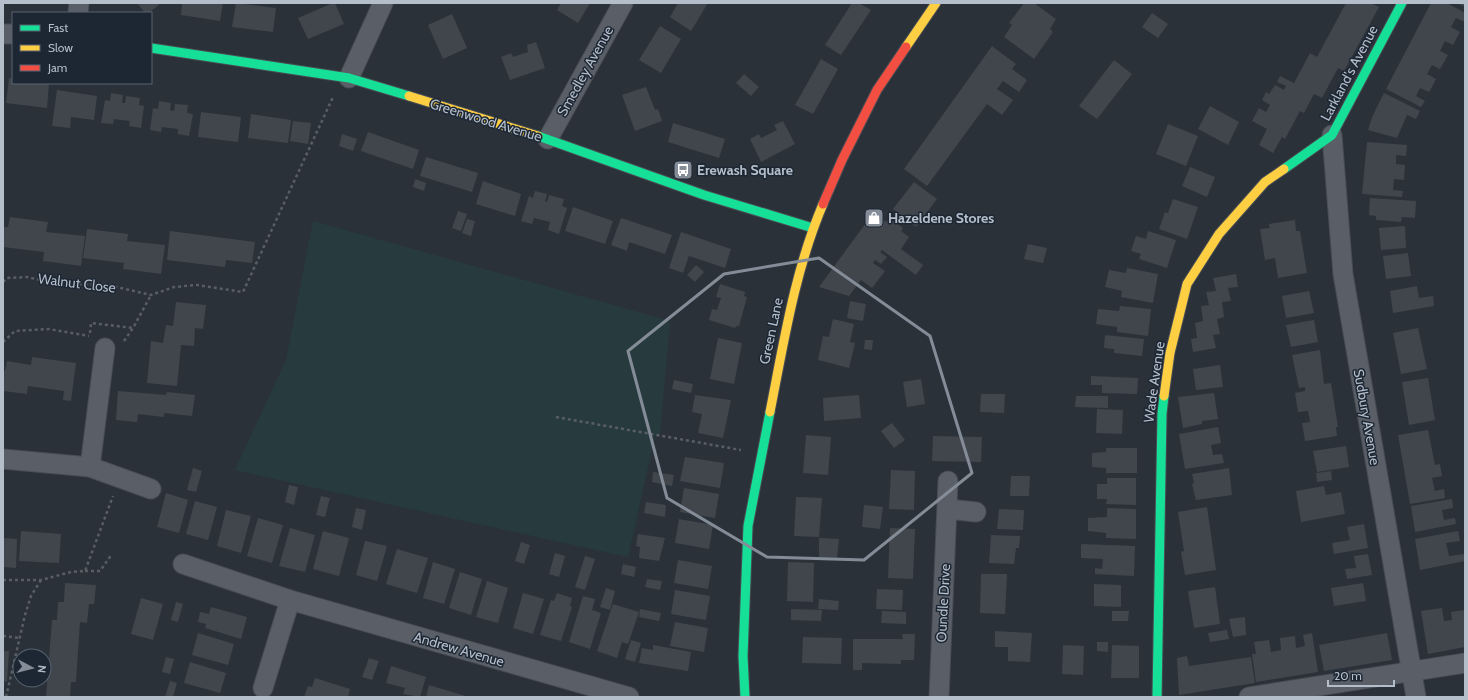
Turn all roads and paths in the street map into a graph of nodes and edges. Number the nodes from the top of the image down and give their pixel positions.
1 (383, 3) edge
2 (623, 3) edge
3 (936, 3) edge
4 (1402, 3) edge
5 (152, 48) edge
6 (345, 78) junction
7 (1332, 135) junction
8 (548, 139) junction
9 (813, 228) junction
10 (3, 282) edge
11 (151, 295) junction
12 (3, 342) edge
13 (105, 348) junction
14 (556, 417) dead end
15 (761, 454) junction
16 (3, 459) edge
17 (90, 467) junction
18 (120, 477) junction
19 (948, 481) dead end
20 (151, 489) dead end
21 (948, 509) junction
22 (976, 512) dead end
23 (112, 554) dead end
24 (183, 564) dead end
25 (86, 571) junction
26 (3, 580) edge
27 (41, 580) junction
28 (290, 600) junction
29 (3, 636) edge
30 (20, 638) junction
31 (1465, 662) edge
32 (1412, 671) junction
33 (263, 688) dead end
34 (6, 697) edge
35 (629, 697) edge
36 (745, 697) edge
37 (939, 697) edge
38 (1157, 697) edge
39 (1249, 697) edge
40 (1416, 697) edge

1 - 6 street
2 - 8 street, Smedley Avenue
3 - 9 street, Green Lane
4 - 7 street, Larkland's Avenue
5 - 6 street, Greenwood Avenue
6 - 8 street, Greenwood Avenue
6 - 11 path
7 - 32 street, Sudbury Avenue
7 - 38 street, Wade Avenue
8 - 9 street, Greenwood Avenue
9 - 15 street, Green Lane
10 - 11 path, Walnut Close
11 - 13 path
12 - 13 path
13 - 17 street
14 - 15 path
15 - 36 street, Green Lane
16 - 17 street
17 - 18 street
18 - 20 street
18 - 25 path
19 - 21 street, Oundle Drive
21 - 22 street
21 - 37 street, Oundle Drive
23 - 25 path
24 - 28 street, Andrew Avenue
25 - 27 path
26 - 27 path
27 - 30 path
28 - 33 street
28 - 35 street, Andrew Avenue
29 - 30 path
30 - 34 path
31 - 32 street
32 - 39 street
32 - 40 street, Sudbury Avenue

